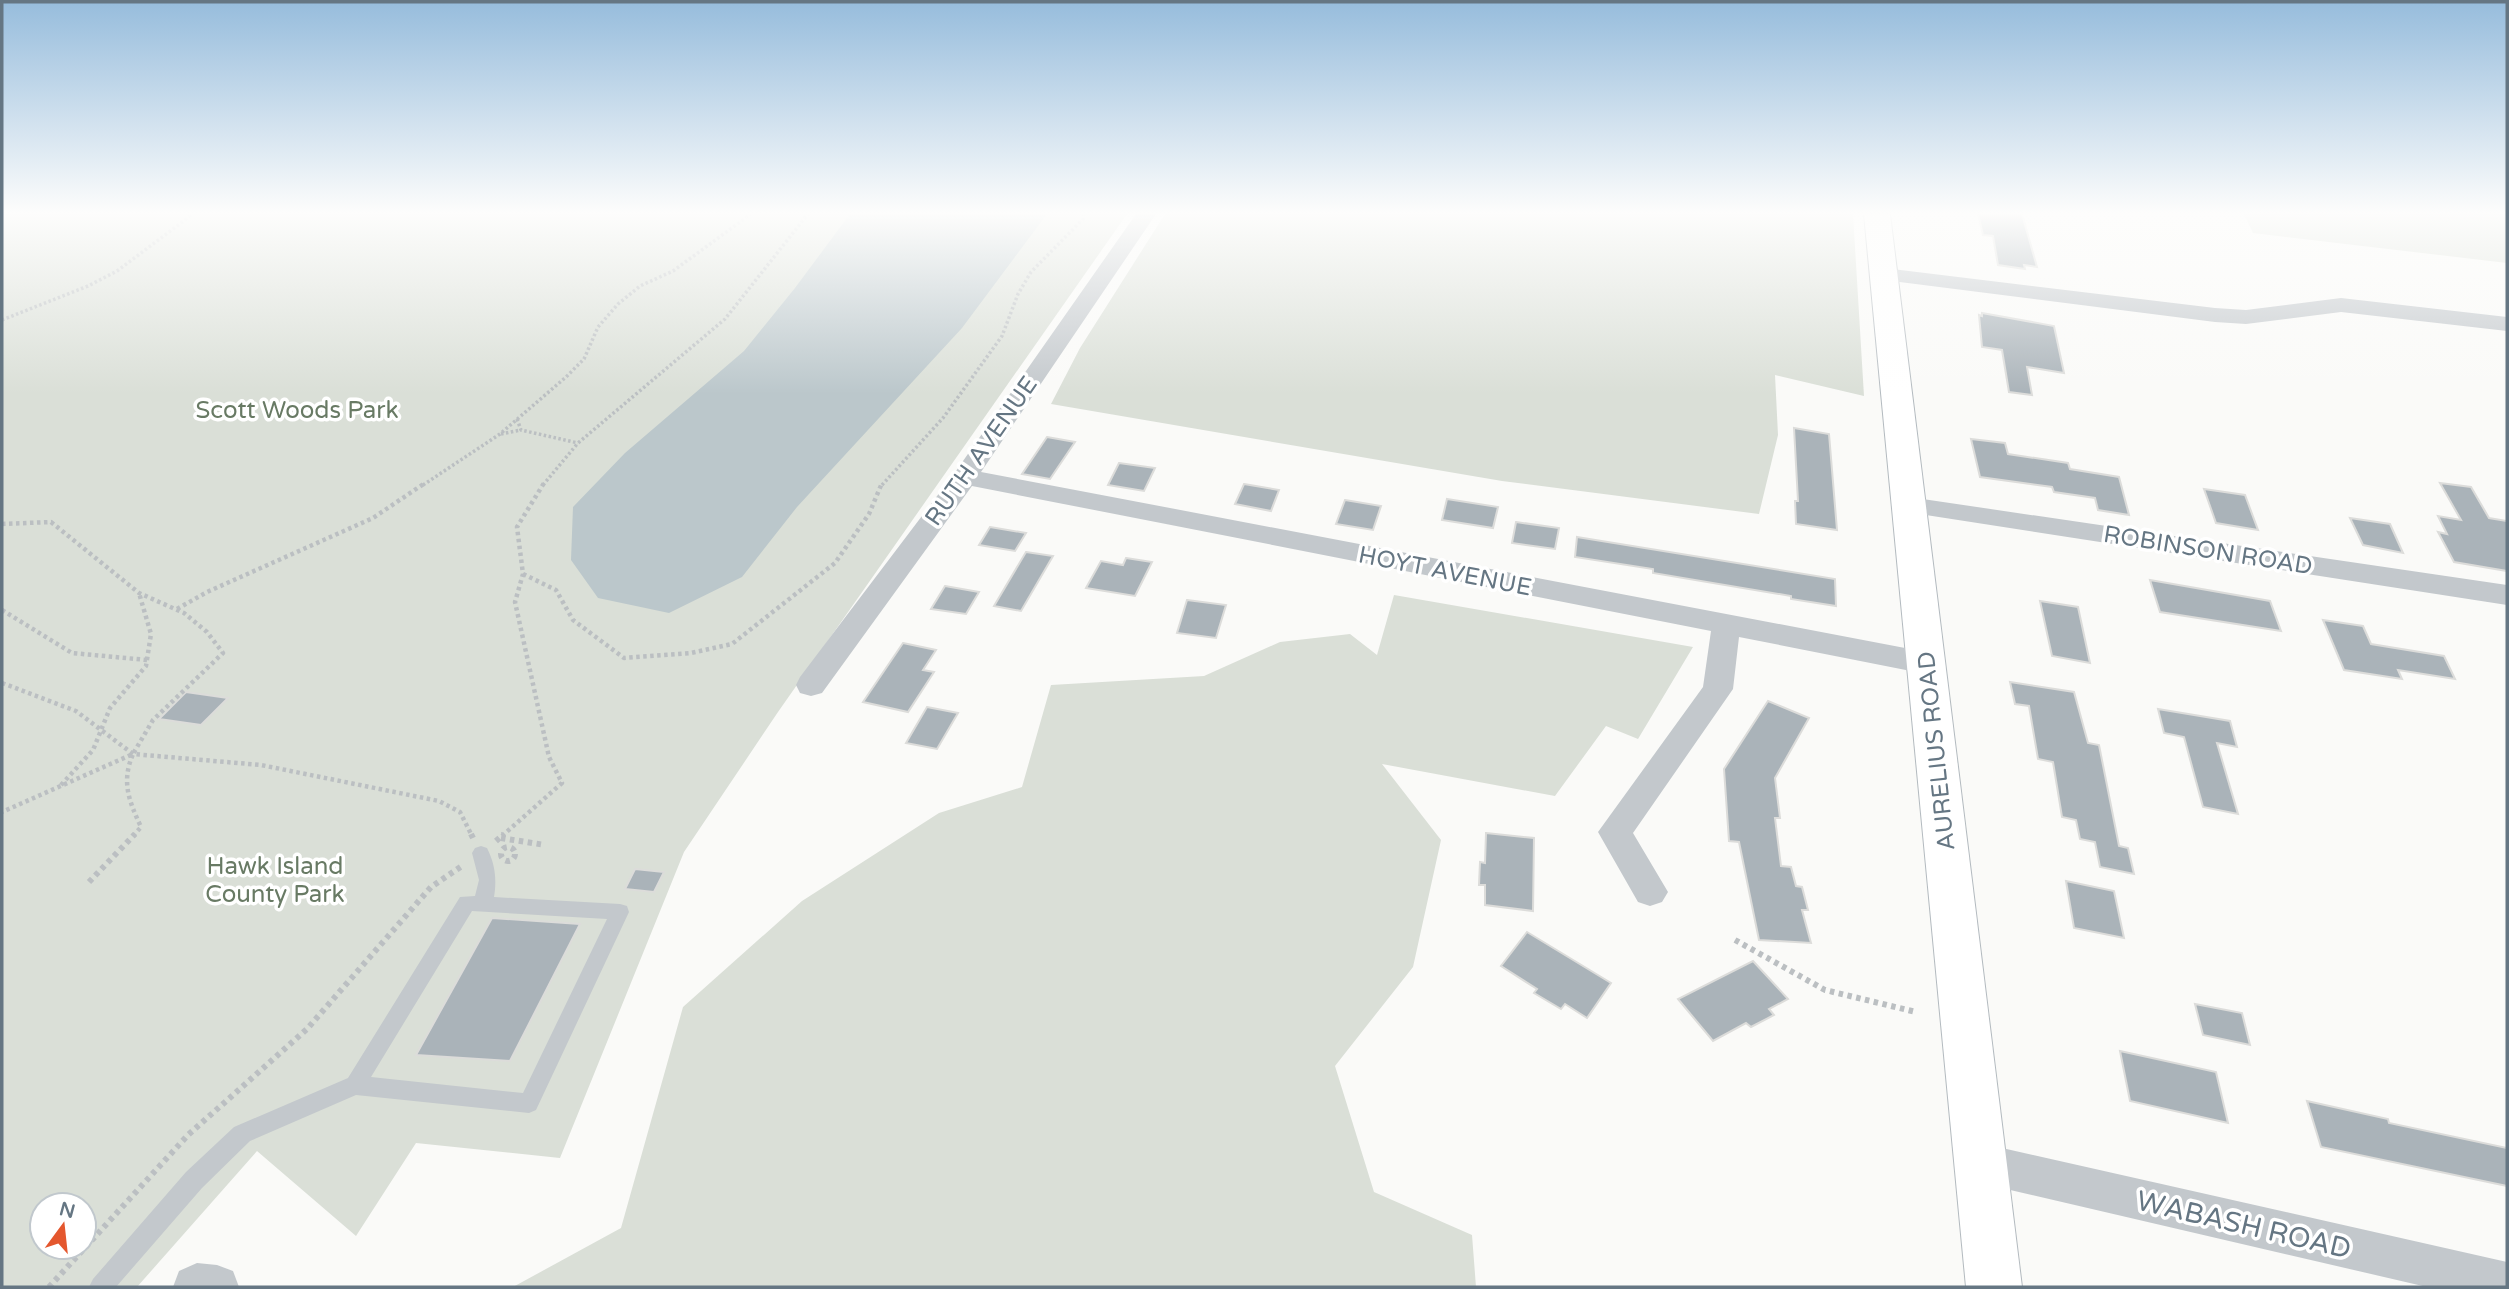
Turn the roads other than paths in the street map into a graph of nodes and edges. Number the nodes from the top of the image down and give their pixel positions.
1 (1104, 274) edge
2 (1884, 274) edge
3 (1885, 274) edge
4 (2507, 324) edge
5 (964, 477) junction
6 (1909, 505) junction
7 (2507, 595) edge
8 (1726, 626) junction
9 (1926, 663) junction
10 (811, 685) dead end
11 (481, 853) road end
12 (1650, 892) dead end
13 (483, 904) junction
14 (355, 1085) junction
15 (1980, 1163) junction
16 (2507, 1284) edge
17 (101, 1287) edge
18 (1994, 1287) edge

1 - 5 street, RUTH AVENUE
2 - 6 street, AURELIUS ROAD
3 - 4 street
5 - 8 street, HOYT AVENUE
5 - 10 street, RUTH AVENUE
6 - 7 street, ROBINSON ROAD
6 - 9 street, AURELIUS ROAD
8 - 9 street, HOYT AVENUE
8 - 12 street
9 - 15 street, AURELIUS ROAD
11 - 13 lane
13 - 14 lane
13 - 14 lane
14 - 17 lane
15 - 16 street, WABASH ROAD
15 - 18 street, AURELIUS ROAD

